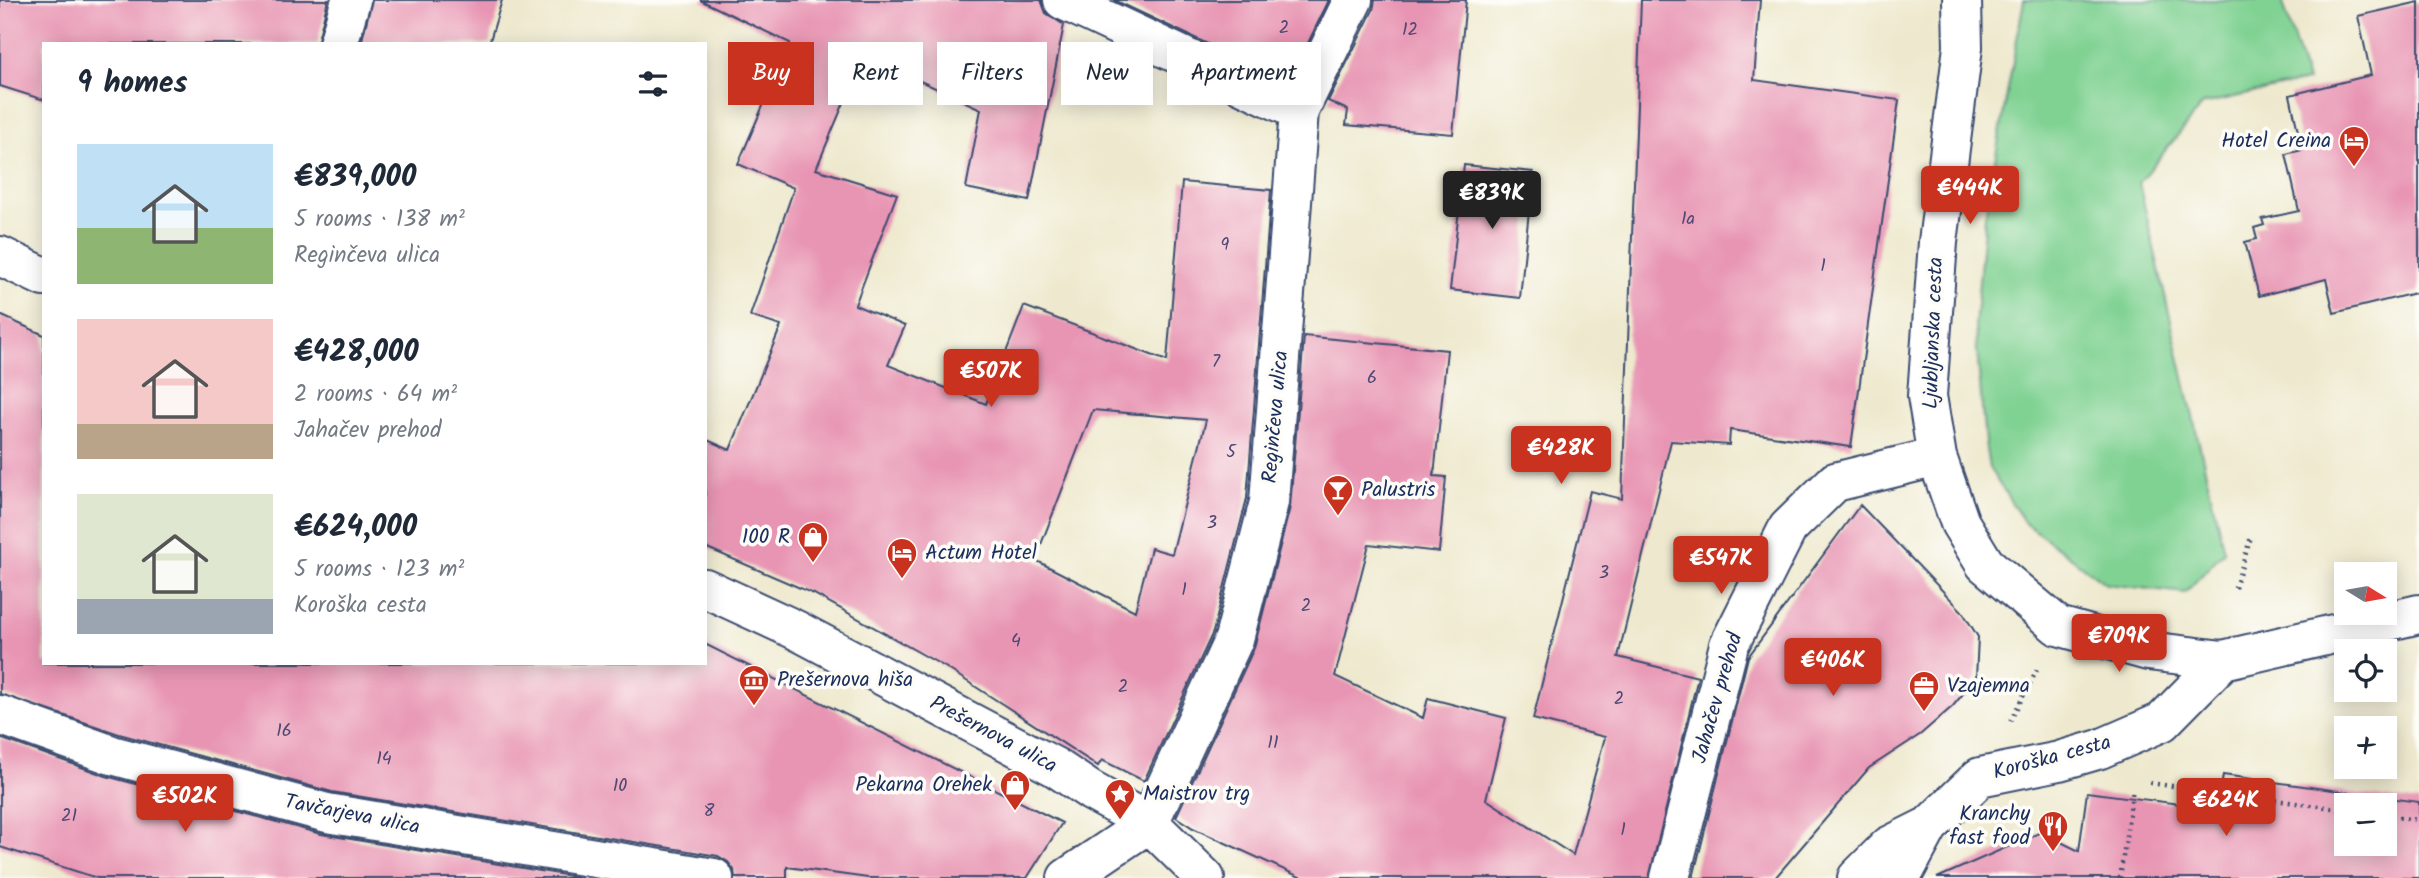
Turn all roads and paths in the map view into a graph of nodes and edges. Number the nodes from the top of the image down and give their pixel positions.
1 (351, 0) edge
2 (1063, 0) edge
3 (1353, 0) edge
4 (1962, 0) edge
5 (339, 42) edge
6 (1299, 111) junction
7 (0, 256) edge
8 (42, 276) edge
9 (1937, 457) junction
10 (2251, 537) dead end
11 (2235, 588) dead end
12 (707, 589) edge
13 (2419, 614) edge
14 (2223, 660) junction
15 (0, 715) edge
16 (2134, 780) dead end
17 (2148, 782) dead end
18 (2334, 808) edge
19 (2397, 818) edge
20 (2419, 821) edge
21 (1149, 823) junction
22 (1930, 826) junction
23 (714, 878) edge
24 (1067, 878) edge
25 (1205, 878) edge
26 (1670, 878) edge
27 (1857, 878) edge
28 (1902, 878) edge
29 (2120, 878) edge

1 - 5 street
2 - 6 street
3 - 6 street, Reginčeva ulica
4 - 9 street, Ljubljanska cesta
6 - 21 street, Reginčeva ulica
7 - 8 street
9 - 14 street
9 - 26 street, Jahačev prehod
10 - 11 path
12 - 21 street, Prešernova ulica
13 - 14 street
14 - 22 street, Koroška cesta
15 - 23 street, Tavčarjeva ulica
16 - 29 path
17 - 18 path
19 - 20 path
21 - 24 street
21 - 25 street
22 - 27 street
22 - 28 street, Koroška cesta

